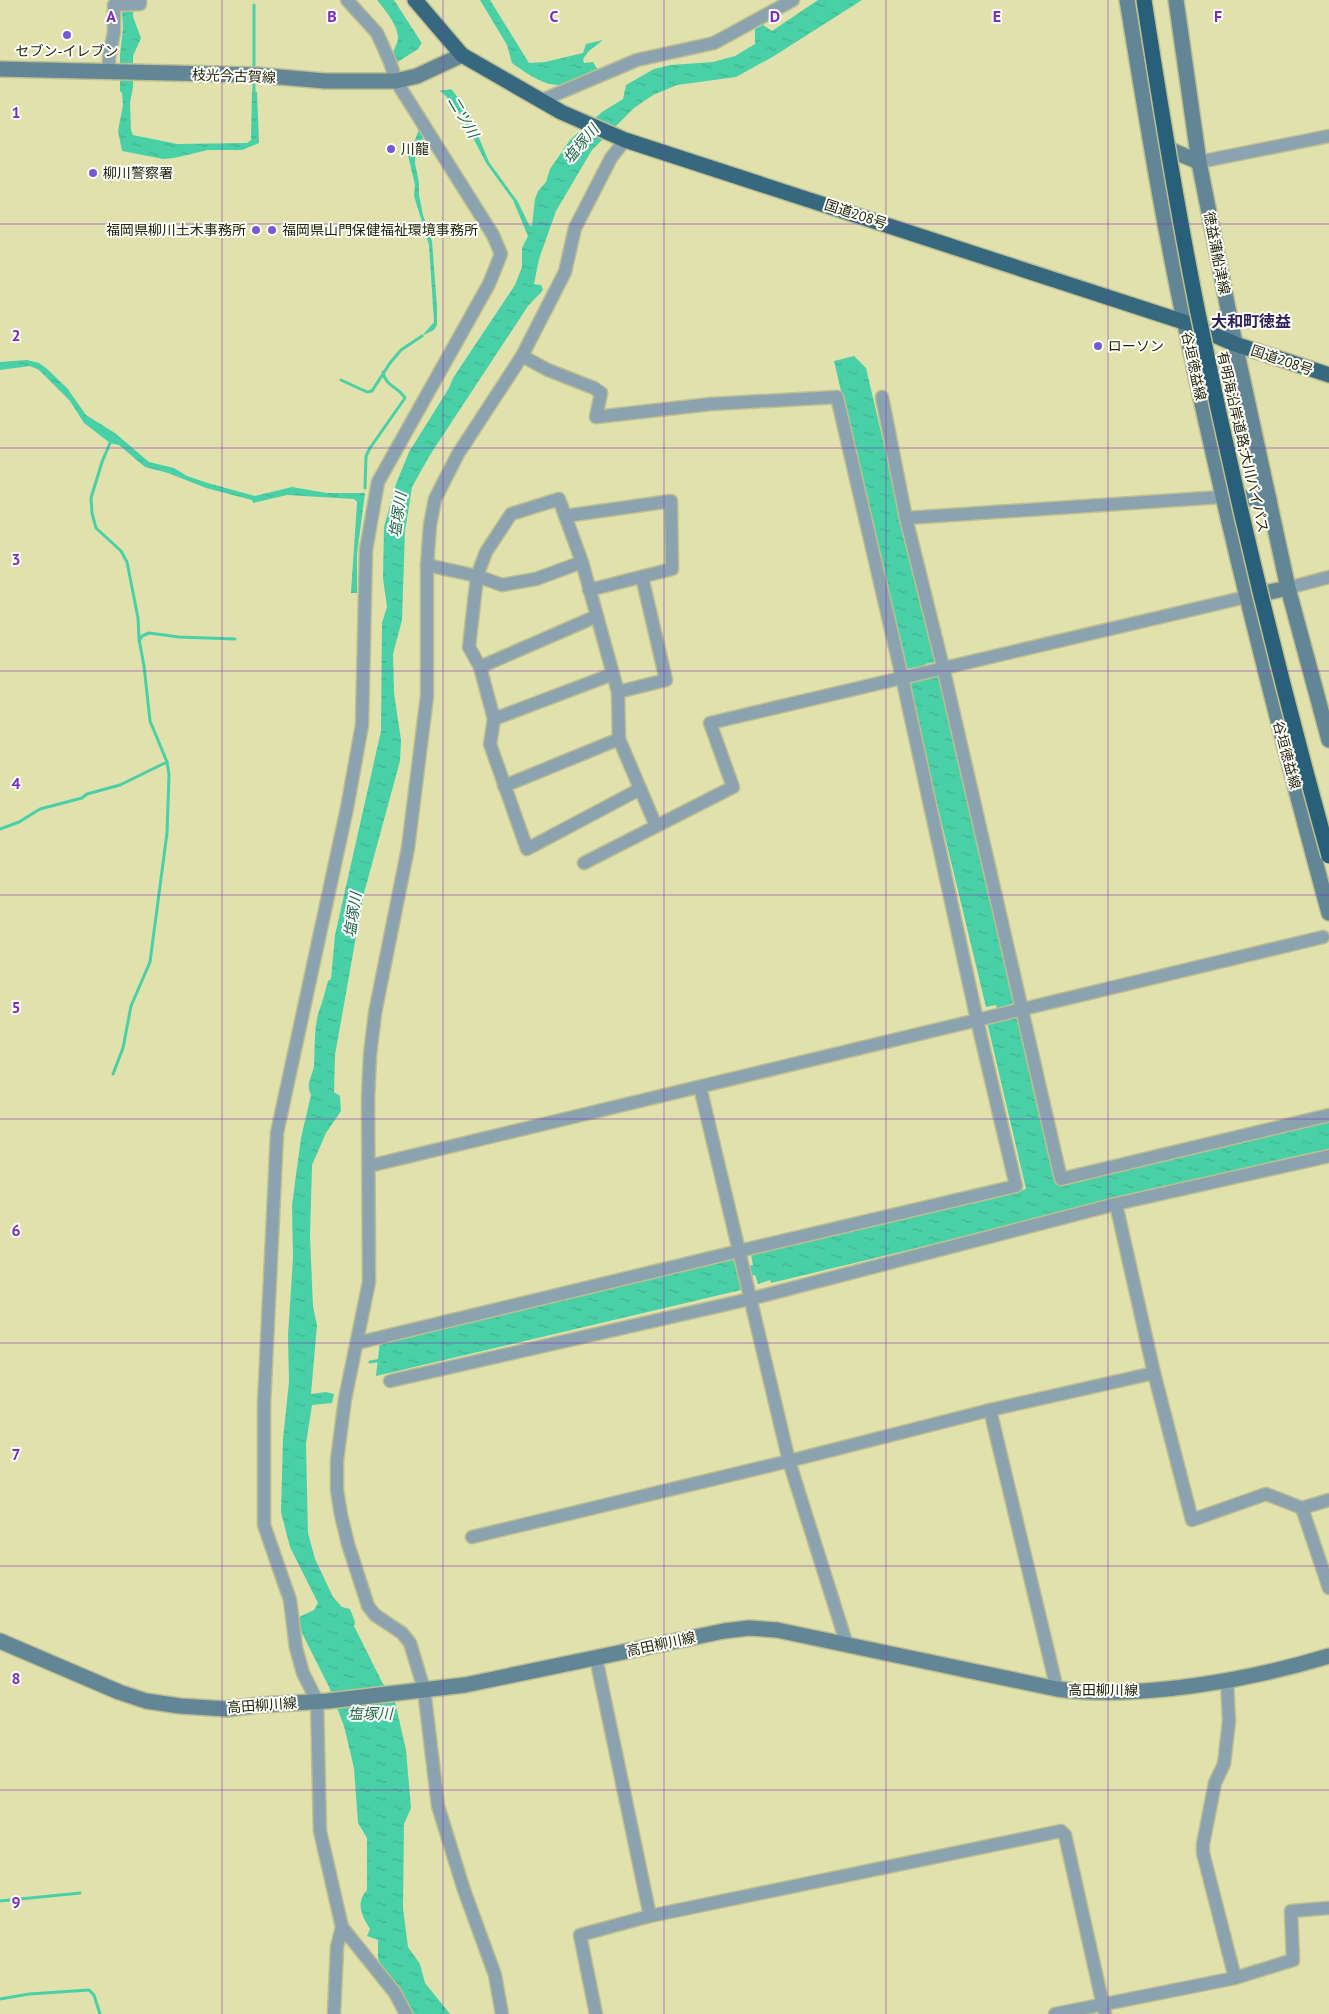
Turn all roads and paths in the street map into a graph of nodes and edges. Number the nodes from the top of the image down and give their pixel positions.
1 (347, 0) edge
2 (415, 0) edge
3 (794, 0) edge
4 (1127, 0) edge
5 (1144, 0) edge
6 (1176, 0) edge
7 (138, 2) edge
8 (462, 55) junction
9 (0, 69) edge
10 (113, 72) junction
11 (401, 80) junction
12 (540, 101) junction
13 (1329, 136) edge
14 (625, 140) junction
15 (1151, 141) junction
16 (1199, 162) junction
17 (1184, 322) junction
18 (1235, 344) junction
19 (522, 356) junction
20 (1329, 375) edge
21 (882, 397) dead end
22 (1222, 497) junction
23 (1269, 499) junction
24 (565, 516) junction
25 (906, 518) junction
26 (582, 562) junction
27 (427, 565) junction
28 (477, 576) junction
29 (642, 577) junction
30 (1329, 577) edge
31 (1288, 588) junction
32 (590, 590) junction
33 (1246, 597) junction
34 (597, 616) junction
35 (480, 667) junction
36 (943, 667) junction
37 (613, 674) junction
38 (902, 677) junction
39 (618, 692) junction
40 (494, 719) junction
41 (619, 739) junction
42 (1329, 740) edge
43 (504, 786) junction
44 (640, 789) junction
45 (656, 826) junction
46 (1329, 856) edge
47 (584, 864) dead end
48 (1329, 914) edge
49 (1323, 937) dead end
50 (1022, 1010) junction
51 (977, 1020) junction
52 (700, 1087) junction
53 (1329, 1115) edge
54 (1329, 1156) edge
55 (369, 1166) junction
56 (1116, 1204) junction
57 (739, 1250) junction
58 (750, 1299) junction
59 (357, 1343) junction
60 (1154, 1373) junction
61 (390, 1381) dead end
62 (990, 1410) junction
63 (789, 1462) junction
64 (1329, 1500) edge
65 (1302, 1508) junction
66 (472, 1536) dead end
67 (1329, 1588) edge
68 (0, 1641) edge
69 (847, 1645) junction
70 (1329, 1656) edge
71 (596, 1658) junction
72 (1227, 1680) junction
73 (1057, 1689) junction
74 (418, 1690) junction
75 (323, 1701) junction
76 (1329, 1908) edge
77 (650, 1916) junction
78 (342, 1927) junction
79 (1235, 1978) junction
80 (1104, 2010) edge
81 (334, 2014) edge
82 (406, 2014) edge
83 (502, 2014) edge
84 (596, 2014) edge
85 (1055, 2014) edge

1 - 11 street
2 - 8 highway, 国道208号
3 - 12 street
4 - 15 main road
5 - 46 highway, 有明海沿岸道路;大川バイパス, bridge
6 - 16 main road, 徳益蒲船津線
7 - 10 street
8 - 11 main road, 枝光今古賀線
8 - 12 highway, 国道208号
9 - 10 main road, 枝光今古賀線
10 - 11 main road, 枝光今古賀線
11 - 75 street
12 - 14 highway, 国道208号
13 - 16 street
14 - 17 highway, 国道208号
14 - 19 street
15 - 16 main road
15 - 17 main road
16 - 18 main road, 徳益蒲船津線
17 - 18 highway, 国道208号
17 - 22 main road, 谷垣徳益線
18 - 20 highway, 国道208号
18 - 23 main road
19 - 27 street
19 - 38 street
21 - 25 street
22 - 23 main road
22 - 25 street
22 - 33 main road, 谷垣徳益線
23 - 31 main road
24 - 26 street
24 - 28 street
24 - 29 street
25 - 36 street
26 - 28 street
26 - 32 street
27 - 28 street
27 - 55 street
28 - 35 street
29 - 32 street
29 - 39 street
30 - 31 street
31 - 33 main road
31 - 42 main road
32 - 34 street
33 - 36 street
33 - 48 main road, 谷垣徳益線
34 - 35 street
34 - 37 street
35 - 40 street
36 - 38 street
36 - 50 street
37 - 39 street
37 - 40 street
38 - 45 street
38 - 51 street
39 - 41 street
40 - 43 street
41 - 43 street
41 - 44 street
43 - 44 street
44 - 45 street
45 - 47 street
49 - 50 street
50 - 51 street
50 - 53 street
51 - 52 street
51 - 57 street
52 - 55 street
52 - 57 street
54 - 56 street
55 - 59 street
56 - 58 street
56 - 60 street
57 - 58 street
57 - 59 street
58 - 61 street
58 - 63 street
59 - 74 street
60 - 62 street
60 - 65 street
62 - 63 street
62 - 73 street
63 - 66 street
63 - 69 street
64 - 65 street
65 - 67 street
68 - 75 main road, 高田柳川線
69 - 71 main road, 高田柳川線
69 - 73 main road, 高田柳川線
70 - 72 main road, 高田柳川線
71 - 74 main road, 高田柳川線
71 - 77 street
72 - 73 main road, 高田柳川線
72 - 79 street
74 - 75 main road, 高田柳川線
74 - 83 street
75 - 78 street
76 - 79 street
77 - 80 street
77 - 84 street
78 - 81 street
78 - 82 street
79 - 80 street
80 - 85 street

